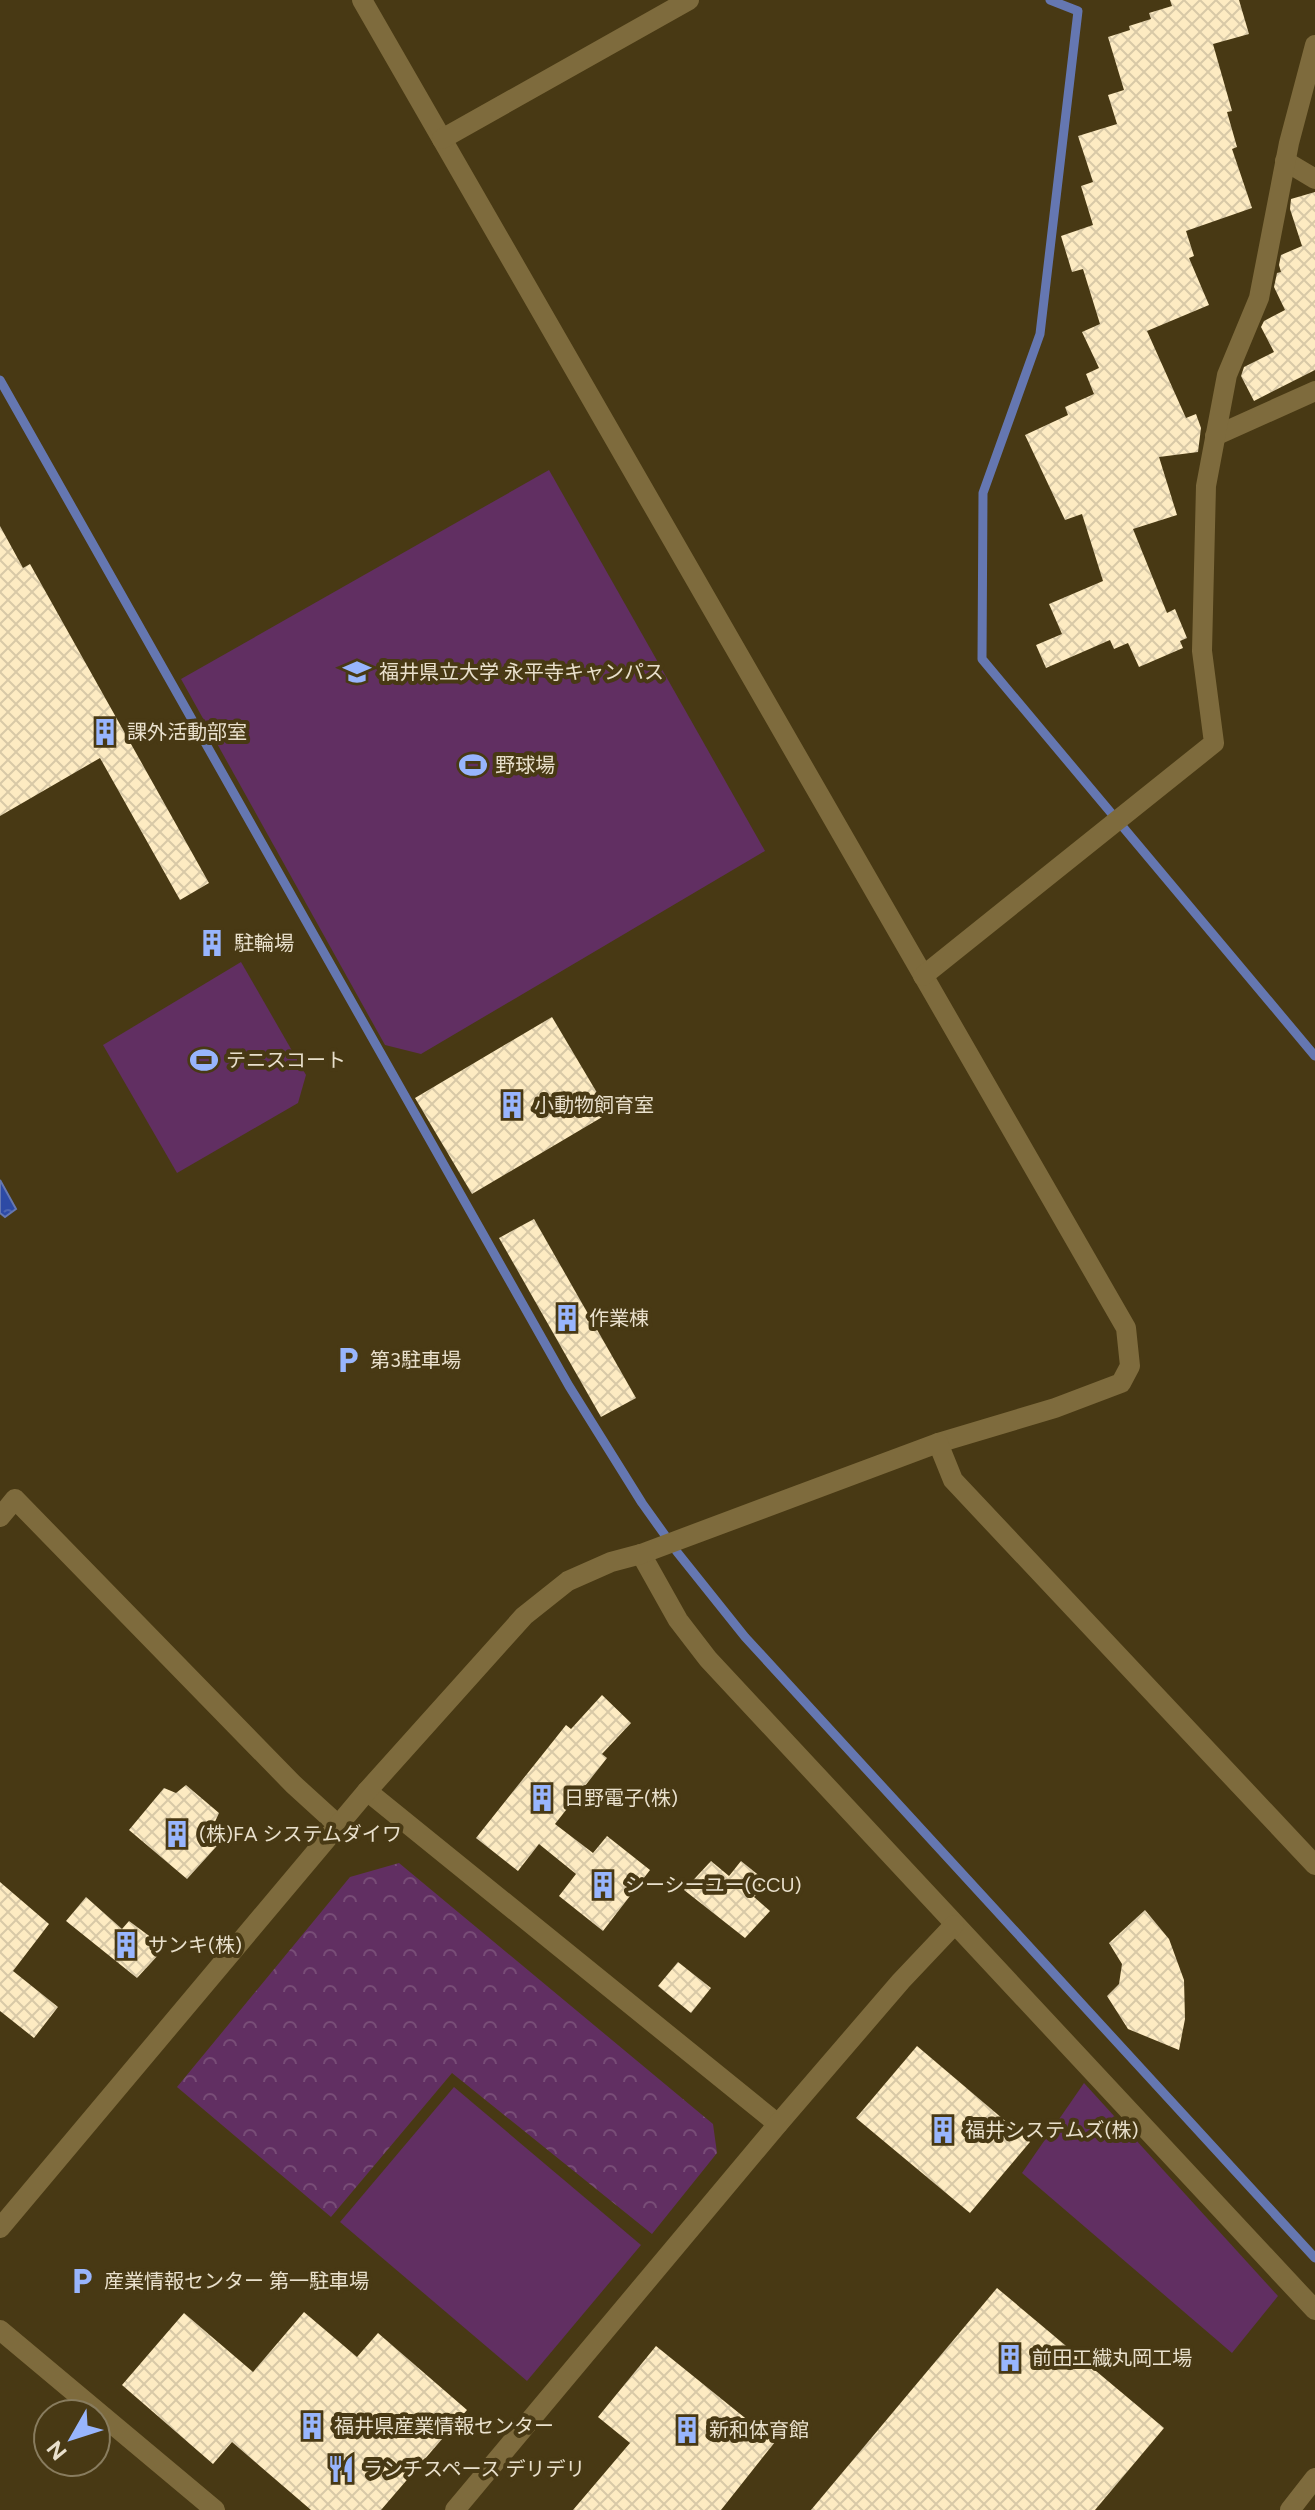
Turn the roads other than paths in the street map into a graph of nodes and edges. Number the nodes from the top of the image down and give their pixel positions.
1 (362, 0) edge
2 (689, 0) edge
3 (1315, 45) edge
4 (442, 139) junction
5 (1285, 161) junction
6 (1315, 179) edge
7 (1315, 391) edge
8 (1215, 436) junction
9 (923, 976) junction
10 (938, 1443) junction
11 (0, 1517) edge
12 (641, 1554) junction
13 (367, 1791) junction
14 (338, 1825) junction
15 (1315, 1865) edge
16 (954, 1925) junction
17 (778, 2124) junction
18 (0, 2228) edge
19 (1315, 2310) edge
20 (0, 2330) edge
21 (1315, 2478) edge
22 (215, 2510) edge
23 (455, 2510) edge
24 (1290, 2510) edge

1 - 4 street
2 - 4 street
3 - 5 street
4 - 9 street
5 - 6 street
5 - 8 street
7 - 8 street
8 - 9 street
9 - 10 street
10 - 12 street
10 - 15 street
11 - 14 street
12 - 13 street
12 - 16 street
13 - 14 street
13 - 17 street
14 - 18 street
16 - 17 street
16 - 19 street
17 - 23 street
20 - 22 street
21 - 24 street

